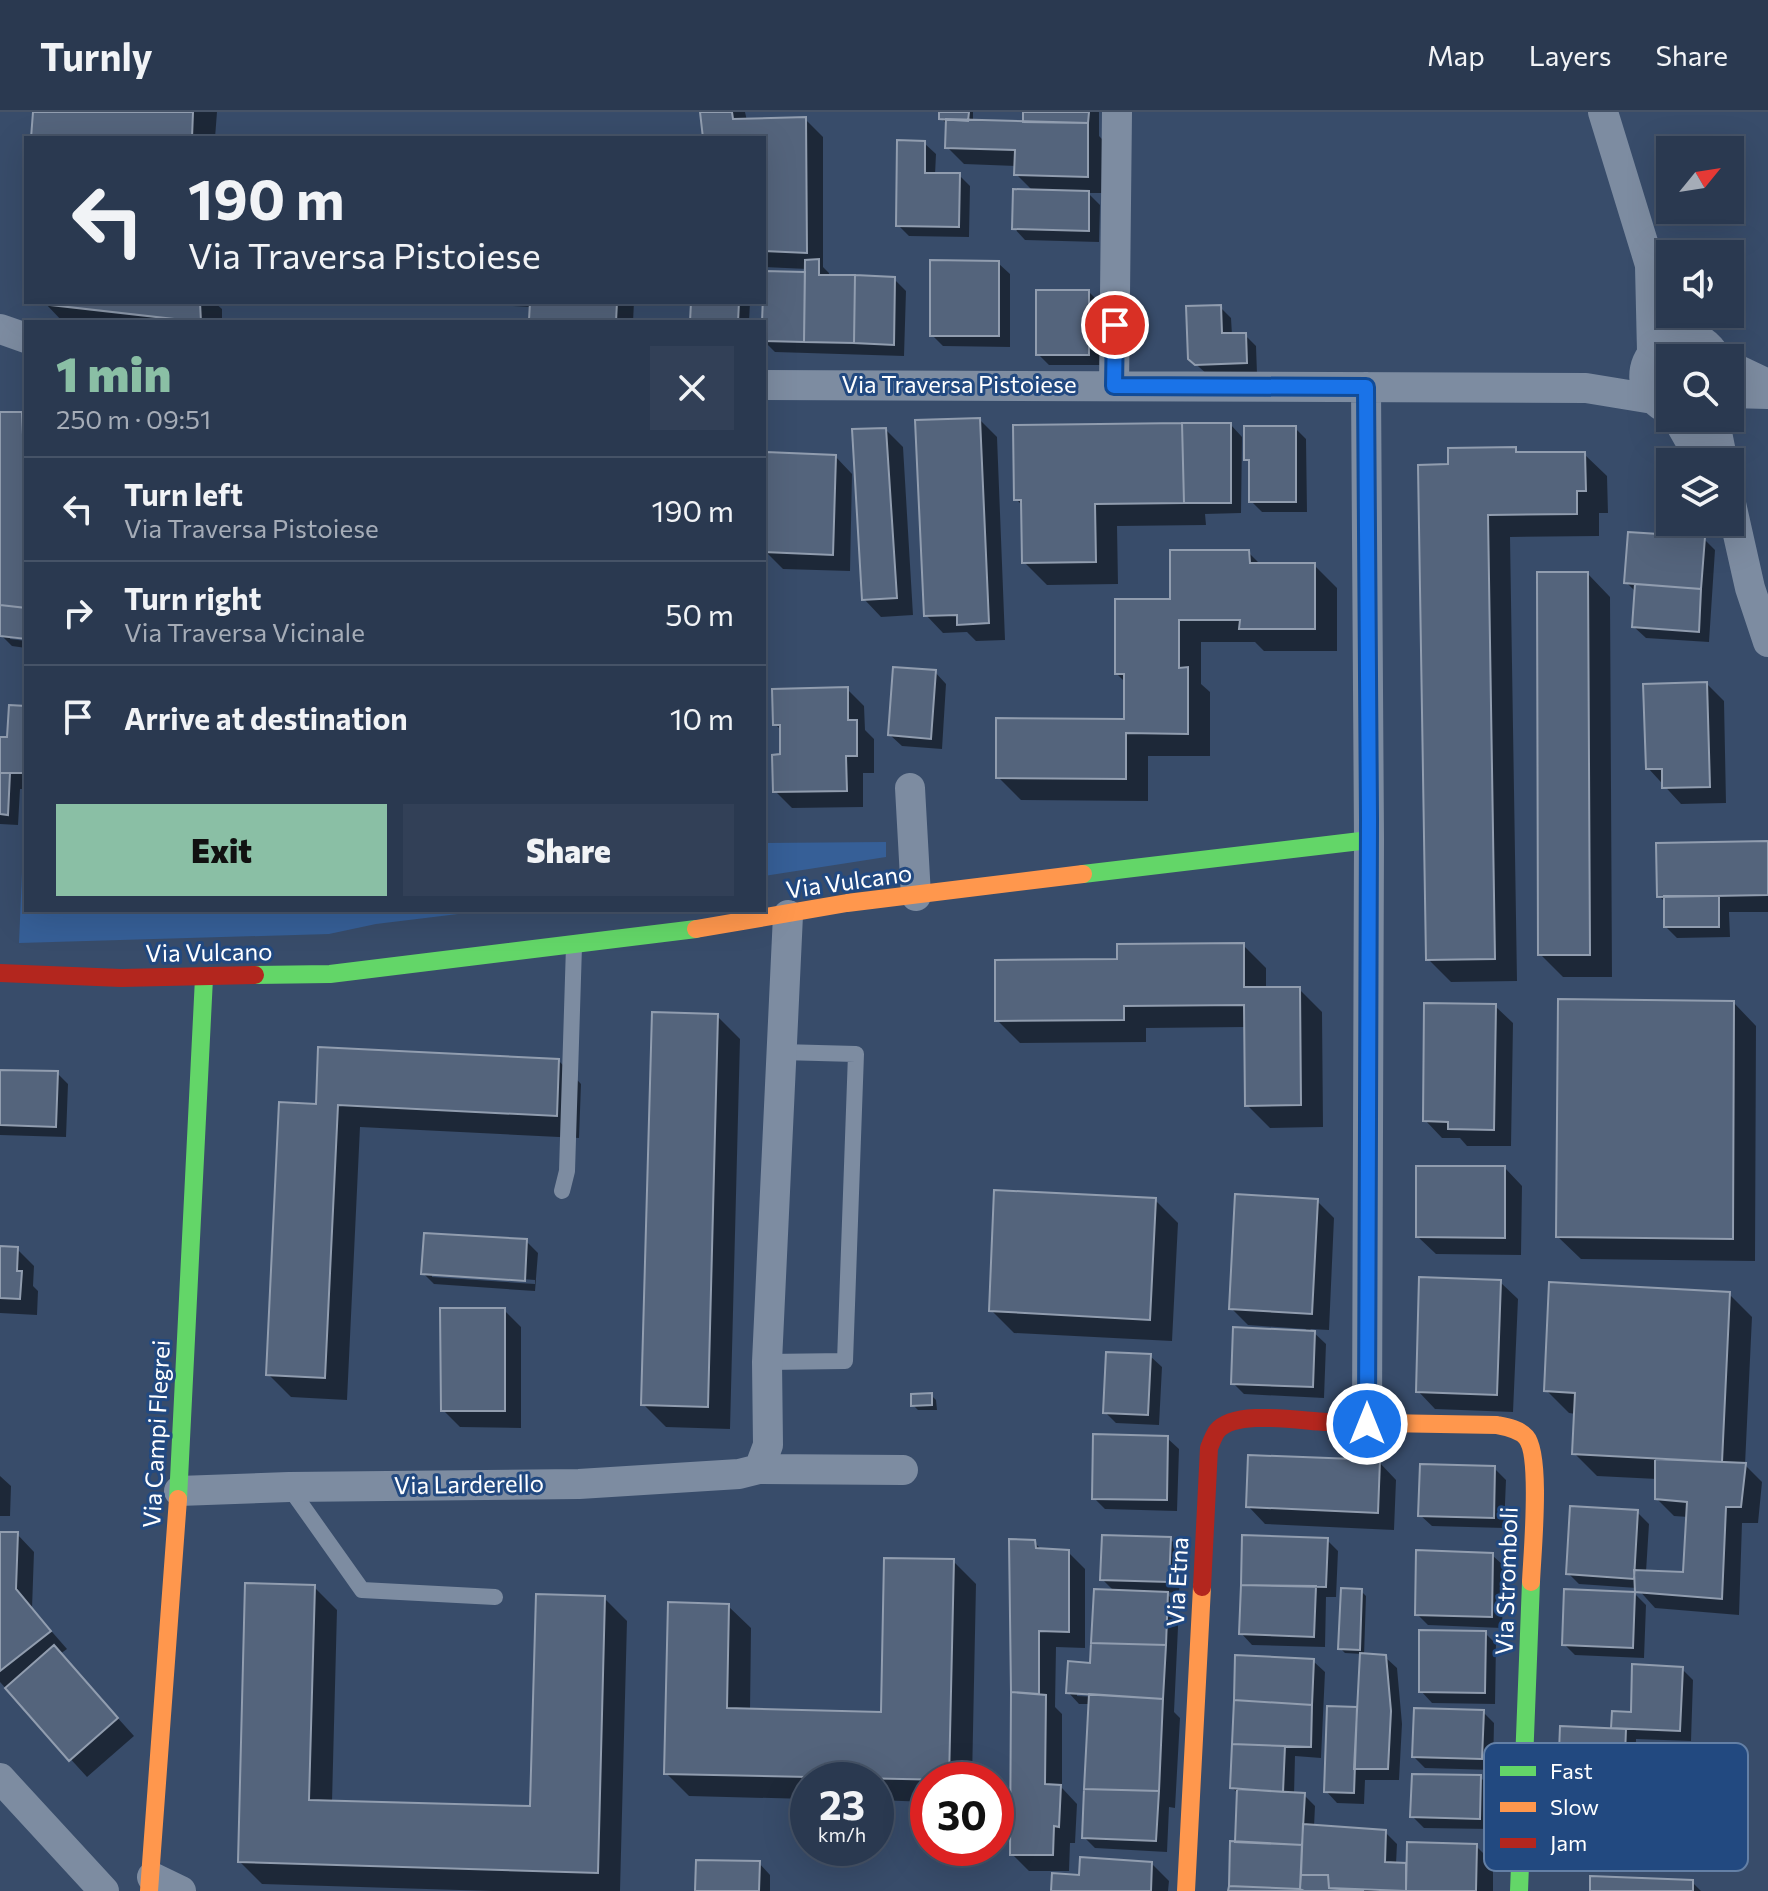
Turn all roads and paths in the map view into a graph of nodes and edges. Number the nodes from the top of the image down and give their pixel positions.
1 (1117, 112) edge
2 (1603, 112) edge
3 (1650, 265) junction
4 (1656, 276) edge
5 (1683, 328) edge
6 (1687, 328) edge
7 (0, 329) edge
8 (24, 337) edge
9 (1706, 344) edge
10 (1649, 358) junction
11 (1744, 373) edge
12 (1768, 384) edge
13 (766, 385) edge
14 (1114, 386) junction
15 (1366, 387) junction
16 (1586, 388) junction
17 (1744, 393) edge
18 (1768, 394) edge
19 (1656, 397) edge
20 (1656, 404) edge
21 (1738, 536) edge
22 (1768, 642) edge
23 (910, 788) dead end
24 (1369, 840) junction
25 (916, 896) junction
26 (788, 915) junction
27 (574, 944) junction
28 (0, 973) edge
29 (204, 978) junction
30 (781, 1052) junction
31 (562, 1191) dead end
32 (767, 1362) junction
33 (1367, 1424) junction
34 (759, 1469) junction
35 (903, 1470) dead end
36 (289, 1487) junction
37 (179, 1491) junction
38 (495, 1597) dead end
39 (1525, 1743) edge
40 (0, 1778) edge
41 (1520, 1871) edge
42 (150, 1884) edge
43 (104, 1891) edge
44 (181, 1891) edge
45 (1186, 1891) edge
46 (1519, 1891) edge

1 - 14 street
2 - 3 street
3 - 4 street
3 - 10 street
5 - 10 street, Via Traversa Pistoiese
6 - 9 street
7 - 8 street
10 - 16 street, Via Traversa Pistoiese
10 - 19 street
11 - 12 street
13 - 14 street, Via Traversa Pistoiese
14 - 15 street, Via Traversa Pistoiese
15 - 16 street, Via Traversa Pistoiese
15 - 24 street
16 - 20 street, Via Traversa Pistoiese
17 - 18 street
21 - 22 street
23 - 25 street
24 - 25 street, Via Vulcano
24 - 33 street
25 - 26 street, Via Vulcano
26 - 27 street, Via Vulcano
26 - 30 street
27 - 29 street, Via Vulcano
27 - 31 lane
28 - 29 street, Via Vulcano
29 - 37 street, Via Campi Flegrei
30 - 32 street
30 - 32 lane
32 - 34 street
33 - 39 street, Via Stromboli
33 - 45 street, Via Etna
34 - 35 street, Via Larderello
34 - 36 street, Via Larderello
36 - 37 street, Via Larderello
36 - 38 lane
37 - 42 street, Via Campi Flegrei
40 - 43 street
41 - 46 street, Via Stromboli
42 - 44 street

